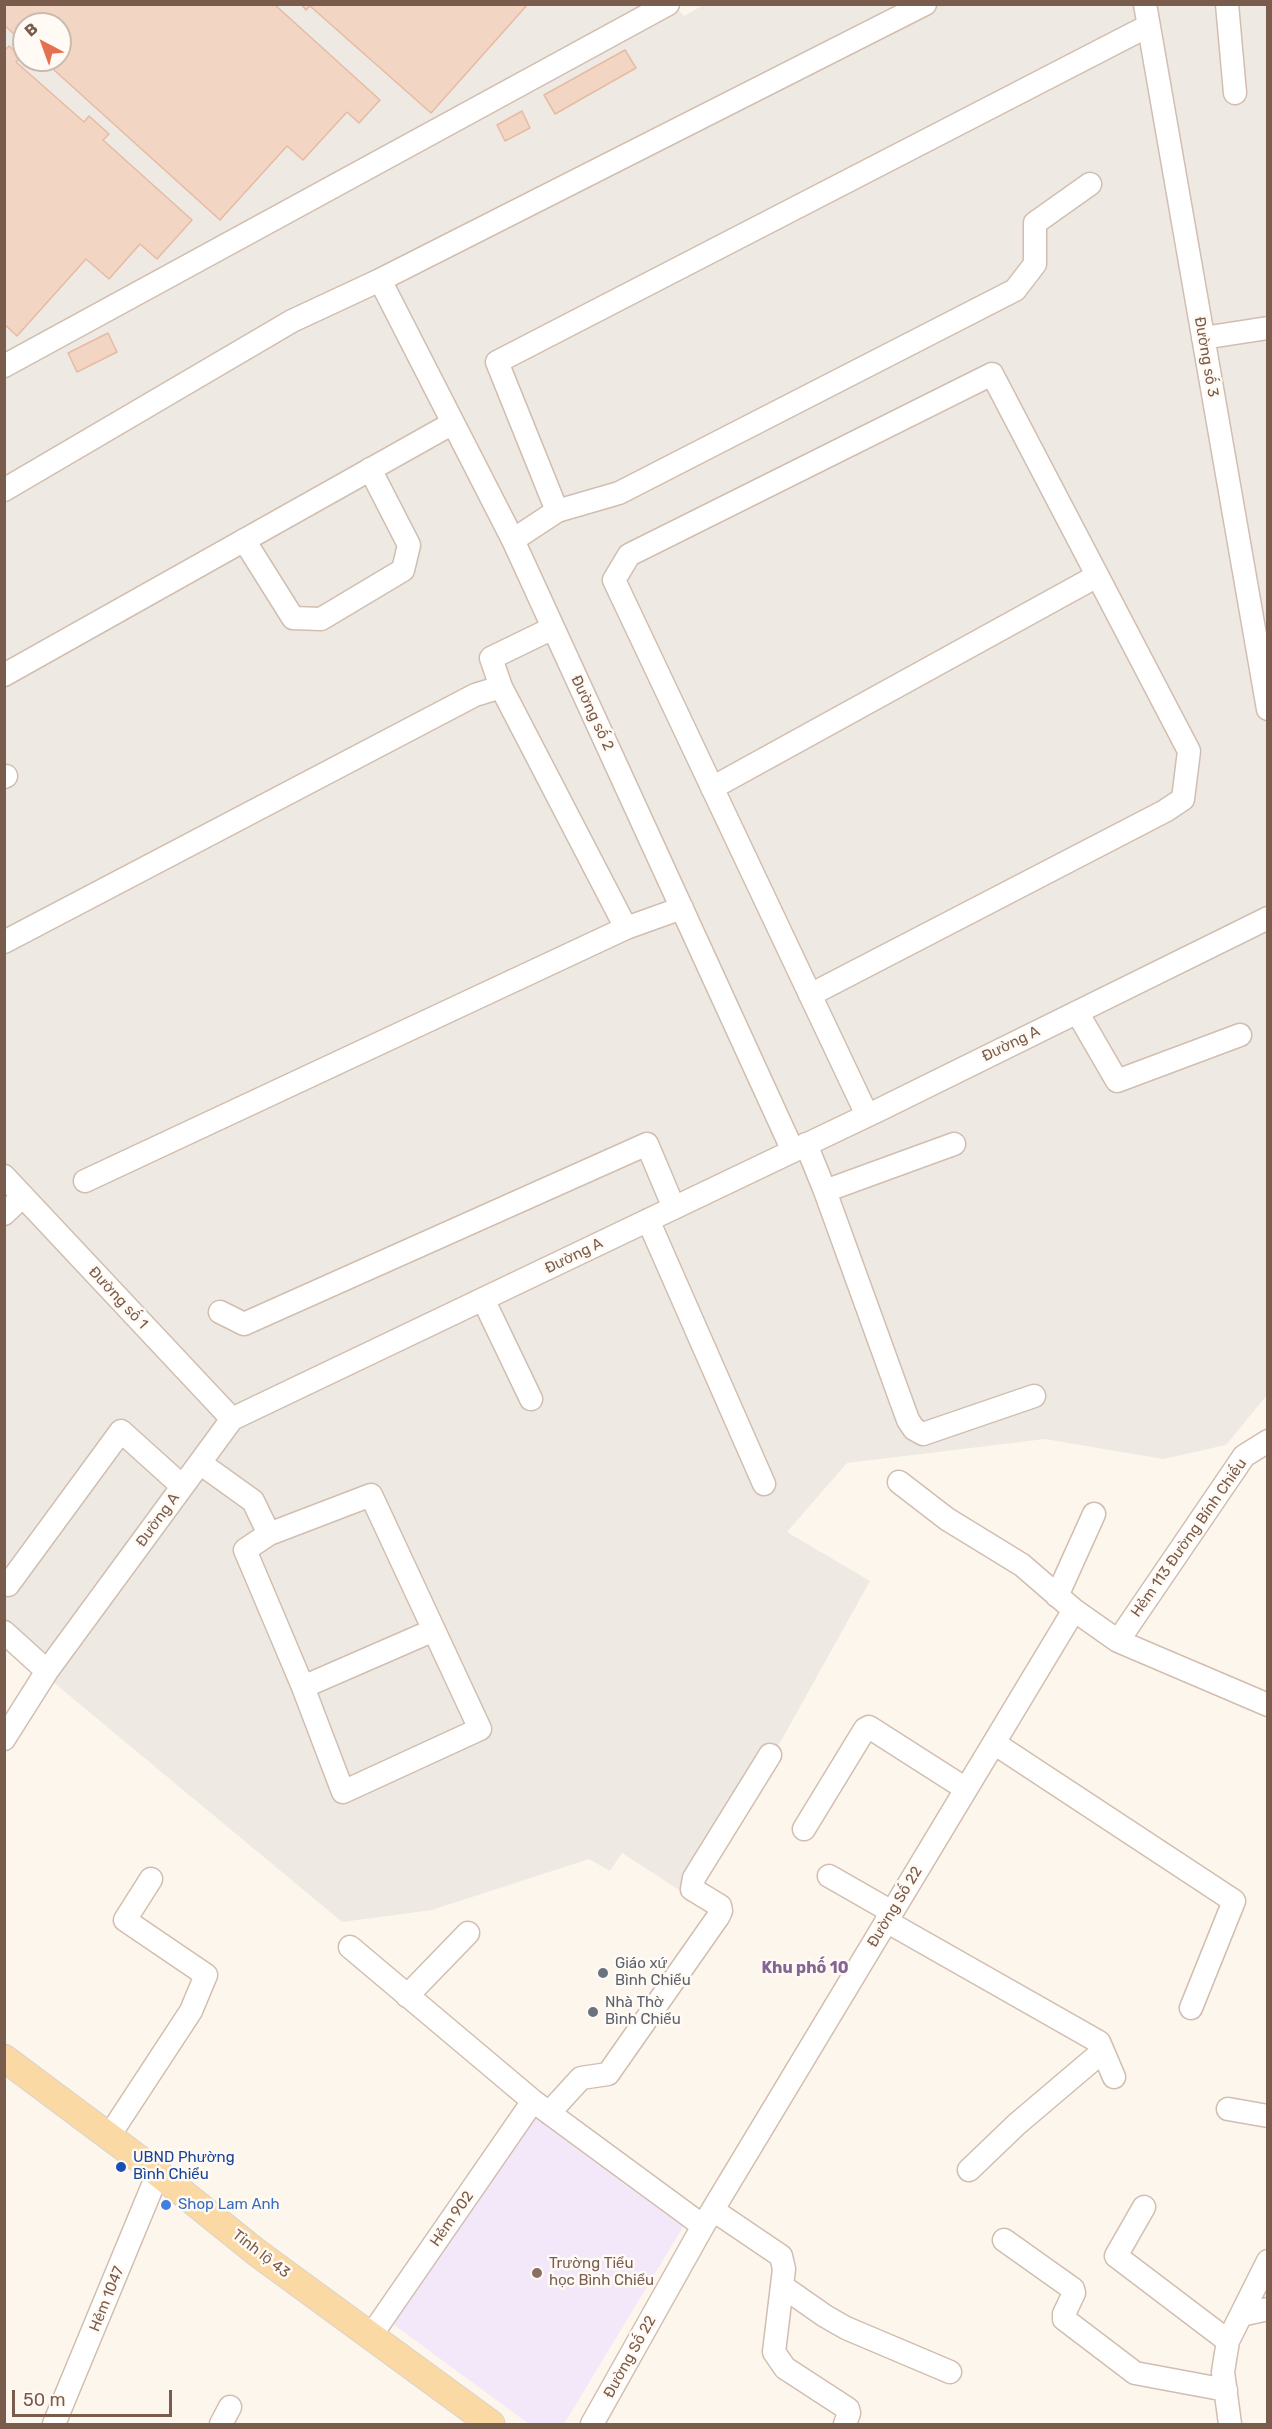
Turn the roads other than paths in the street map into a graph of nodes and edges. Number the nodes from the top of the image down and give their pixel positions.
1 (668, 4) edge
2 (926, 4) edge
3 (1227, 4) edge
4 (1147, 15) edge
5 (1235, 93) dead end
6 (1090, 184) dead end
7 (380, 280) junction
8 (1268, 328) edge
9 (1203, 338) junction
10 (4, 366) edge
11 (453, 423) junction
12 (370, 469) junction
13 (4, 490) edge
14 (556, 511) junction
15 (244, 540) junction
16 (513, 540) junction
17 (1097, 576) junction
18 (553, 628) junction
19 (4, 675) edge
20 (501, 687) junction
21 (1268, 709) edge
22 (712, 788) junction
23 (682, 908) junction
24 (1268, 918) edge
25 (626, 928) junction
26 (4, 942) edge
27 (810, 995) junction
28 (1077, 1012) junction
29 (1240, 1035) dead end
30 (867, 1115) junction
31 (954, 1144) dead end
32 (799, 1147) junction
33 (4, 1176) edge
34 (85, 1181) dead end
35 (825, 1191) junction
36 (23, 1196) junction
37 (674, 1208) junction
38 (4, 1214) edge
39 (648, 1220) junction
40 (483, 1299) junction
41 (220, 1312) dead end
42 (1034, 1396) dead end
43 (531, 1399) dead end
44 (232, 1419) junction
45 (1268, 1441) edge
46 (200, 1463) junction
47 (899, 1482) dead end
48 (764, 1484) dead end
49 (182, 1486) junction
50 (1094, 1514) dead end
51 (269, 1534) junction
52 (9, 1585) dead end
53 (1065, 1603) junction
54 (434, 1630) junction
55 (4, 1632) edge
56 (1118, 1641) junction
57 (47, 1671) junction
58 (303, 1687) junction
59 (1268, 1705) edge
60 (4, 1739) edge
61 (994, 1743) junction
62 (770, 1755) dead end
63 (966, 1789) junction
64 (804, 1829) dead end
65 (829, 1876) dead end
66 (151, 1879) dead end
67 (889, 1917) junction
68 (468, 1933) dead end
69 (350, 1947) dead end
70 (407, 1996) junction
71 (1191, 2008) dead end
72 (1103, 2051) junction
73 (4, 2058) edge
74 (1114, 2077) dead end
75 (541, 2107) junction
76 (1228, 2109) dead end
77 (1268, 2116) edge
78 (109, 2136) junction
79 (969, 2170) dead end
80 (158, 2173) junction
81 (1144, 2207) dead end
82 (708, 2218) junction
83 (1004, 2240) dead end
84 (1268, 2261) edge
85 (782, 2286) junction
86 (1268, 2309) edge
87 (1241, 2315) junction
88 (370, 2337) junction
89 (1228, 2341) junction
90 (950, 2372) dead end
91 (1226, 2390) junction
92 (845, 2415) edge
93 (54, 2424) edge
94 (491, 2424) edge
95 (592, 2424) edge
96 (1230, 2424) edge

1 - 10 street
2 - 7 street
3 - 5 street
4 - 9 street, Đường số 3
4 - 14 street
6 - 14 street
7 - 11 street, Đường số 2
7 - 13 street
8 - 9 street
9 - 21 street, Đường số 3
11 - 12 street
11 - 16 street, Đường số 2
12 - 15 street
12 - 15 street
14 - 16 street
15 - 19 street
16 - 18 street, Đường số 2
17 - 22 street
17 - 22 street
17 - 27 street
18 - 20 street
18 - 23 street, Đường số 2
20 - 25 street
20 - 26 street
22 - 27 street
23 - 25 street
23 - 32 street, Đường số 2
24 - 28 street, Đường A
25 - 34 street
27 - 30 street
28 - 29 street
28 - 30 street, Đường A
30 - 32 street, Đường A
31 - 35 street
32 - 35 street, Đường số 2
32 - 37 street, Đường A
33 - 36 street, Đường số 1
35 - 42 street, Đường số 2
36 - 38 street
36 - 44 street, Đường số 1
37 - 39 street, Đường A
37 - 41 street
39 - 40 street, Đường A
39 - 48 street
40 - 43 street
40 - 44 street, Đường A
44 - 46 street, Đường A
45 - 56 street, Hẻm 113 Đường Bính Chiếu
46 - 49 street, Đường A
46 - 51 street
47 - 53 street
49 - 52 street
49 - 57 street, Đường A
50 - 53 street, Đường Số 22
51 - 54 street
51 - 58 street
53 - 56 street
53 - 61 street, Đường Số 22
54 - 58 street
54 - 58 street
55 - 57 street
56 - 59 street
57 - 60 street, Đường A
61 - 63 street, Đường Số 22
61 - 71 street
62 - 75 street, Hẻm 902
63 - 64 street
63 - 67 street, Đường Số 22
65 - 67 street
66 - 78 street
67 - 72 street
67 - 82 street, Đường Số 22
68 - 70 street
69 - 70 street
70 - 75 street
72 - 74 street
72 - 79 street
73 - 78 main road, Tỉnh lộ 43
75 - 82 street
75 - 88 street, Hẻm 902
76 - 77 street
78 - 80 main road, Tỉnh lộ 43
80 - 88 main road, Tỉnh lộ 43
80 - 93 street, Hẻm 1047
81 - 89 street
82 - 85 street
82 - 95 street, Đường Số 22
83 - 91 street
84 - 87 street
85 - 90 street
85 - 92 street
86 - 87 street
87 - 89 street
88 - 94 main road, Tỉnh lộ 43
89 - 91 street
91 - 96 street

